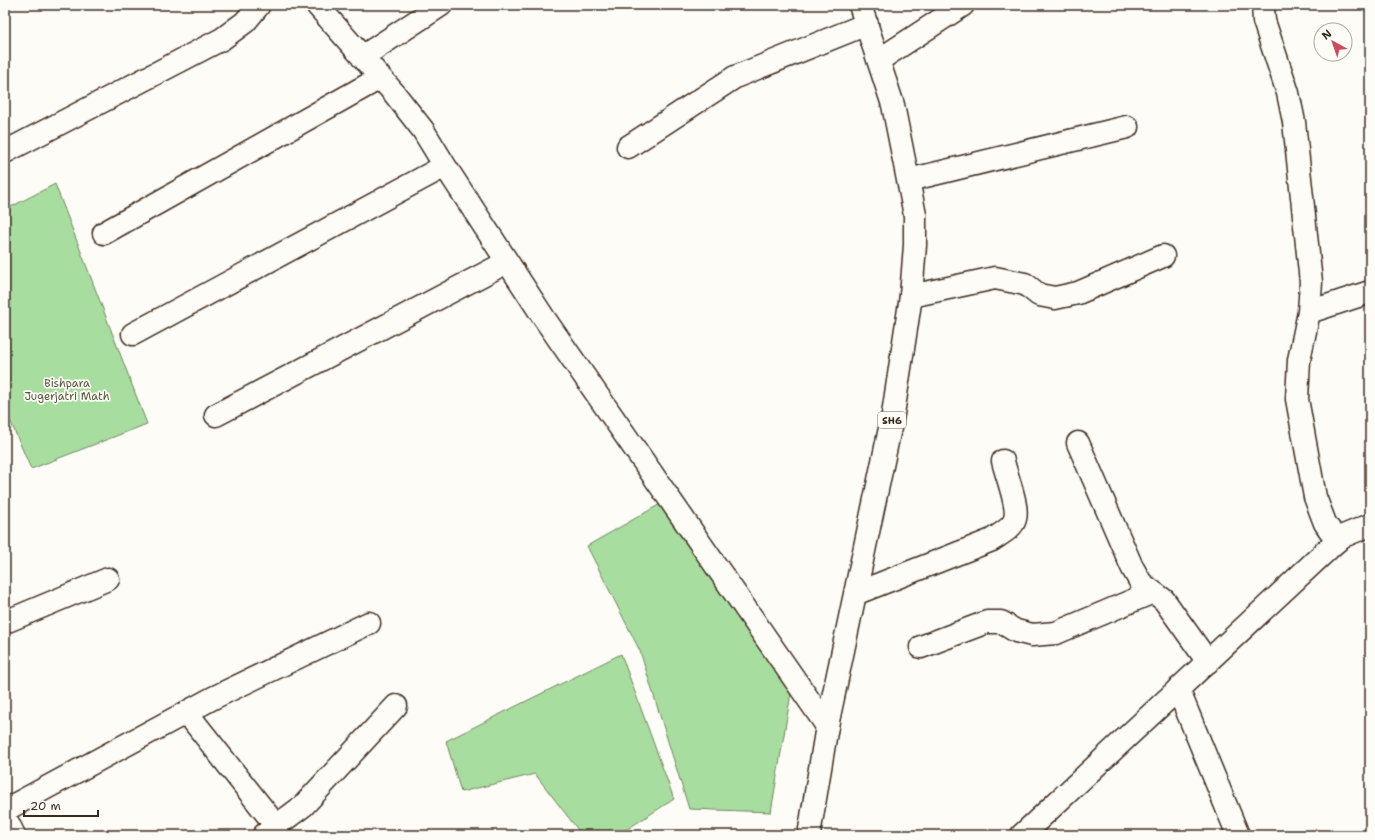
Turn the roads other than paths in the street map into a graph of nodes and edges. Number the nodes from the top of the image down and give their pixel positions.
1 (259, 5) edge
2 (317, 5) edge
3 (442, 5) edge
4 (963, 5) edge
5 (1263, 5) edge
6 (863, 14) edge
7 (362, 57) junction
8 (879, 60) junction
9 (380, 78) junction
10 (1127, 127) dead end
11 (628, 147) dead end
12 (5, 152) edge
13 (445, 166) junction
14 (909, 180) junction
15 (104, 233) dead end
16 (1163, 256) dead end
17 (507, 262) junction
18 (1370, 292) edge
19 (911, 296) junction
20 (1309, 312) junction
21 (133, 334) dead end
22 (216, 415) dead end
23 (1078, 443) dead end
24 (1003, 461) dead end
25 (1370, 525) edge
26 (1337, 541) junction
27 (108, 579) dead end
28 (1153, 592) junction
29 (857, 593) junction
30 (5, 622) edge
31 (369, 623) dead end
32 (921, 647) dead end
33 (1208, 662) junction
34 (1178, 689) junction
35 (396, 706) dead end
36 (187, 713) junction
37 (827, 726) junction
38 (5, 810) edge
39 (5, 817) edge
40 (271, 831) edge
41 (1028, 833) edge
42 (14, 835) edge
43 (809, 835) edge
44 (1238, 835) edge

1 - 12 street
2 - 7 street
3 - 7 street
4 - 8 street
5 - 20 street
6 - 8 street, SH6
6 - 11 street
7 - 9 street
8 - 14 street, SH6
9 - 13 street
9 - 15 street
10 - 14 street
13 - 17 street
13 - 21 street
14 - 19 street, SH6
16 - 19 street
17 - 22 street
17 - 37 street
18 - 20 street
19 - 29 street, SH6
20 - 26 street
23 - 28 street
24 - 29 street
25 - 26 street
26 - 33 street
27 - 30 street
28 - 32 street
28 - 33 street
29 - 37 street, SH6
31 - 36 street
33 - 34 street
34 - 41 street
34 - 44 street
35 - 40 street
36 - 38 street
36 - 40 street
37 - 43 street, SH6
39 - 42 street

